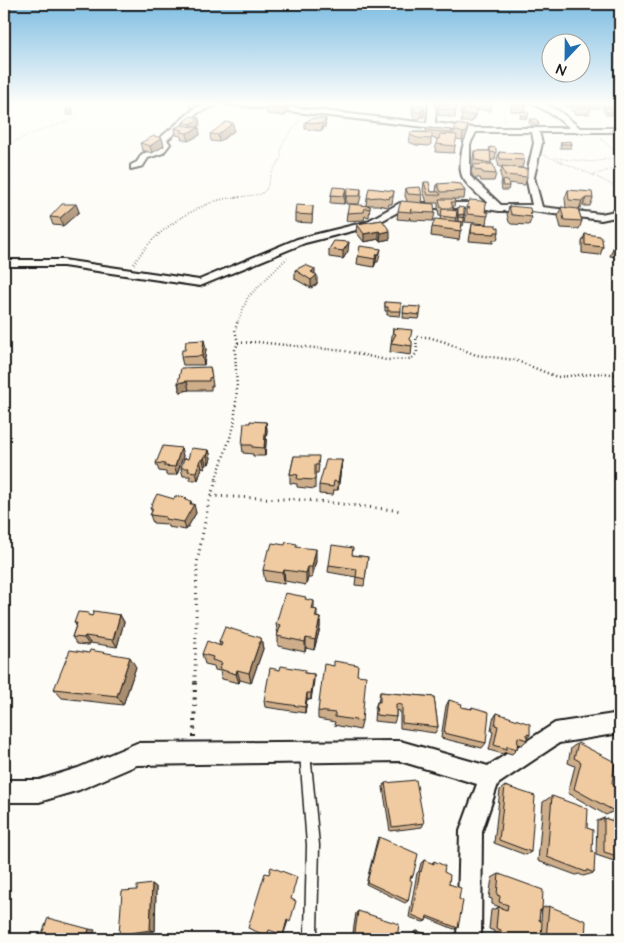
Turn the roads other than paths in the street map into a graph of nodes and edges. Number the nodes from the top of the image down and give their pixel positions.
1 (165, 146) edge
2 (466, 146) edge
3 (537, 146) edge
4 (134, 167) dead end
5 (498, 208) junction
6 (538, 209) junction
7 (620, 213) edge
8 (4, 263) edge
9 (620, 723) edge
10 (305, 753) junction
11 (490, 777) junction
12 (4, 792) edge
13 (313, 939) edge
14 (469, 939) edge

1 - 4 street
2 - 5 street
3 - 6 street
5 - 6 street
5 - 8 street
6 - 7 street
9 - 11 street
10 - 11 street
10 - 12 street
10 - 13 lane
11 - 14 street

